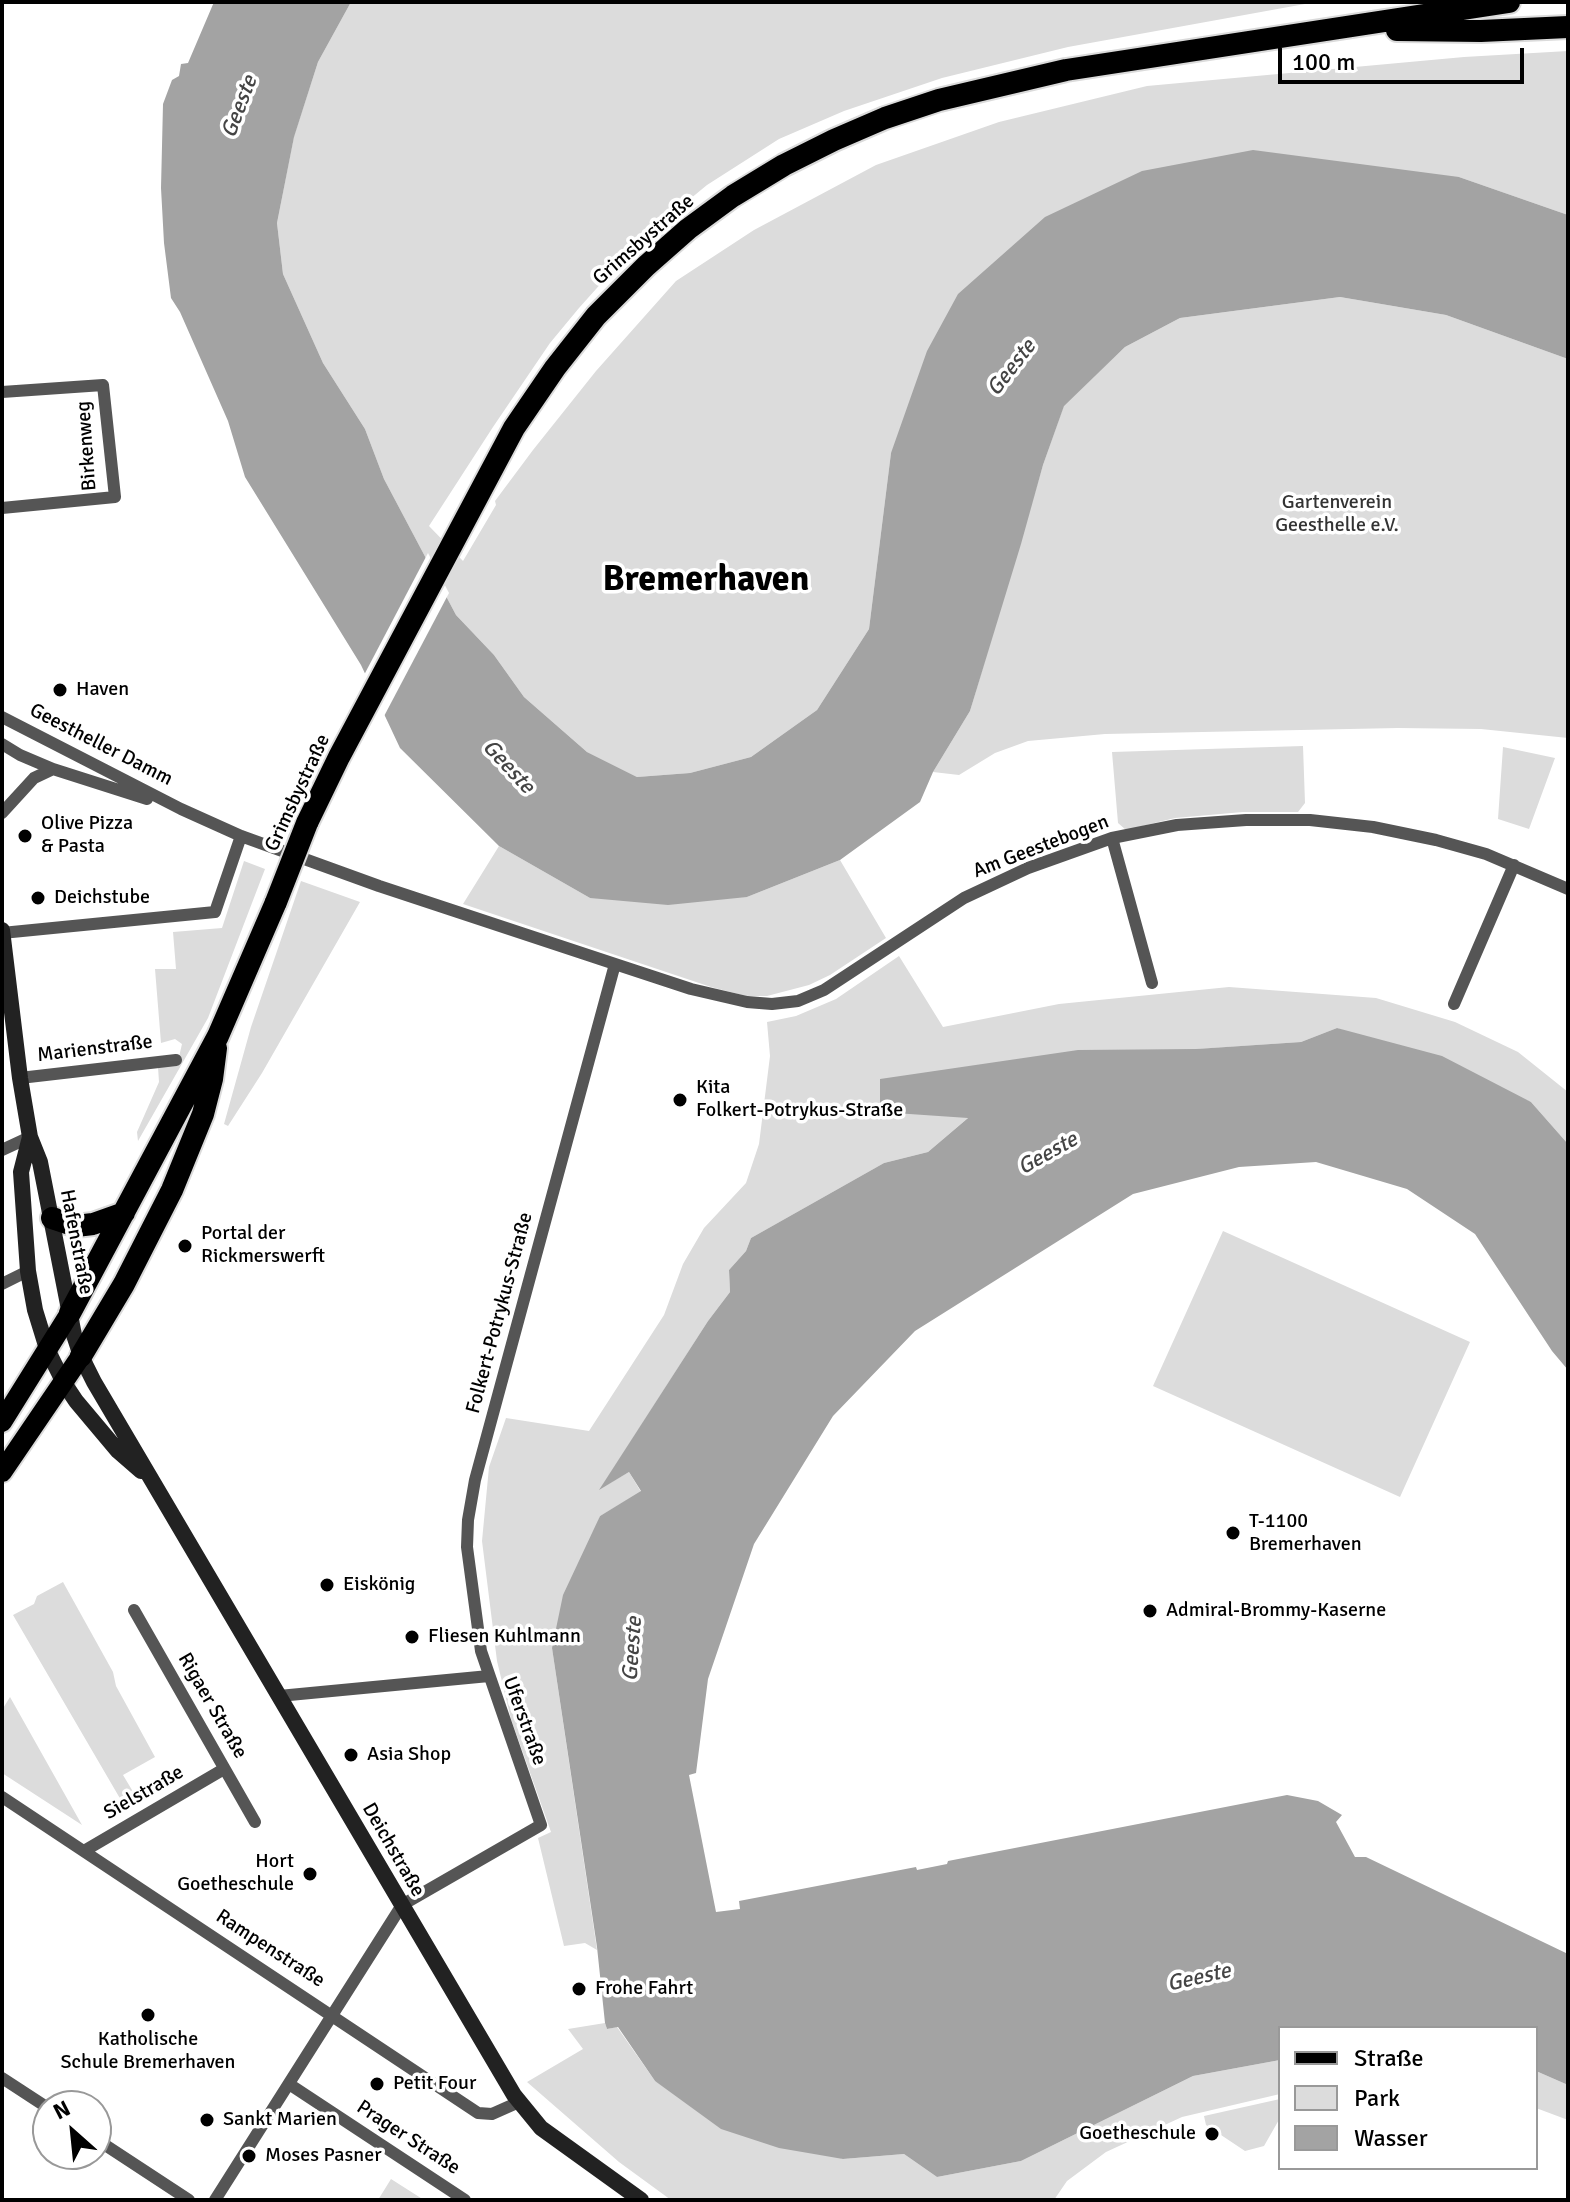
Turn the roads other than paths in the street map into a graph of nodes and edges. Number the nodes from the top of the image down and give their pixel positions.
1 (1410, 2) edge
2 (1509, 2) edge
3 (1568, 27) edge
4 (1328, 29) junction
5 (2, 392) edge
6 (2, 508) edge
7 (2, 717) edge
8 (2, 744) edge
9 (53, 769) junction
10 (181, 809) junction
11 (2, 813) edge
12 (241, 836) junction
13 (1112, 838) junction
14 (1514, 865) junction
15 (1568, 889) edge
16 (464, 914) joint
17 (2, 932) edge
18 (615, 964) junction
19 (1152, 983) dead end
20 (1454, 1004) dead end
21 (8, 1025) edge
22 (218, 1036) junction
23 (176, 1060) dead end
24 (20, 1078) junction
25 (30, 1137) junction
26 (2, 1150) edge
27 (124, 1213) junction
28 (52, 1218) junction
29 (28, 1271) junction
30 (2, 1284) edge
31 (70, 1313) junction
32 (47, 1349) junction
33 (81, 1356) junction
34 (64, 1383) junction
35 (2, 1422) edge
36 (2, 1472) edge
37 (153, 1482) junction
38 (134, 1610) dead end
39 (489, 1676) junction
40 (279, 1696) junction
41 (224, 1769) junction
42 (2, 1797) edge
43 (255, 1822) dead end
44 (84, 1851) junction
45 (402, 1905) junction
46 (333, 2015) junction
47 (2, 2078) edge
48 (289, 2084) junction
49 (32, 2098) edge
50 (519, 2102) junction
51 (112, 2149) edge
52 (189, 2200) edge
53 (215, 2200) edge
54 (465, 2200) edge
55 (641, 2200) edge

1 - 4 highway
2 - 4 highway, Grimsbystraße
3 - 4 highway
4 - 22 highway, Grimsbystraße, bridge
5 - 6 street, Birkenweg
7 - 10 street, Geestheller Damm
8 - 9 street, Geestheller Damm
9 - 10 street, Geestheller Damm
9 - 11 street
10 - 12 street, Geestheller Damm
12 - 16 street, Geestheller Damm
12 - 17 street
13 - 14 street, Am Geestebogen
13 - 18 street, Am Geestebogen
13 - 19 street
14 - 15 street, Am Geestebogen
14 - 20 street
16 - 18 street, Am Geestebogen
17 - 21 main road, Hafenstraße
18 - 39 street, Folkert-Potrykus-Straße
21 - 24 main road, Hafenstraße
22 - 27 highway, Grimsbystraße
22 - 33 highway, Grimsbystraße
23 - 24 street, Marienstraße
24 - 25 main road, Hafenstraße
25 - 26 street
25 - 28 main road, Hafenstraße
25 - 29 main road, Hafenstraße
27 - 28 highway
27 - 31 highway, Grimsbystraße
28 - 31 main road, Hafenstraße
29 - 30 street
29 - 32 main road, Hafenstraße
31 - 32 main road, Grimsbystraße
31 - 33 main road, Hafenstraße
32 - 34 main road, Deichstraße
32 - 35 main road, Grimsbystraße
33 - 34 main road
33 - 37 main road, Deichstraße
34 - 36 main road
34 - 37 main road, Deichstraße
37 - 40 main road, Deichstraße
38 - 41 street, Rigaer Straße
39 - 40 street, Uferstraße
39 - 45 street, Uferstraße
40 - 45 main road, Deichstraße
41 - 43 street, Rigaer Straße
41 - 44 street, Sielstraße
42 - 44 street, Rampenstraße
44 - 46 street, Rampenstraße
45 - 46 street
45 - 50 main road, Deichstraße
46 - 48 street
46 - 50 street, Rampenstraße
47 - 49 street
48 - 53 street
48 - 54 street, Prager Straße
50 - 55 main road, Deichstraße
51 - 52 street

